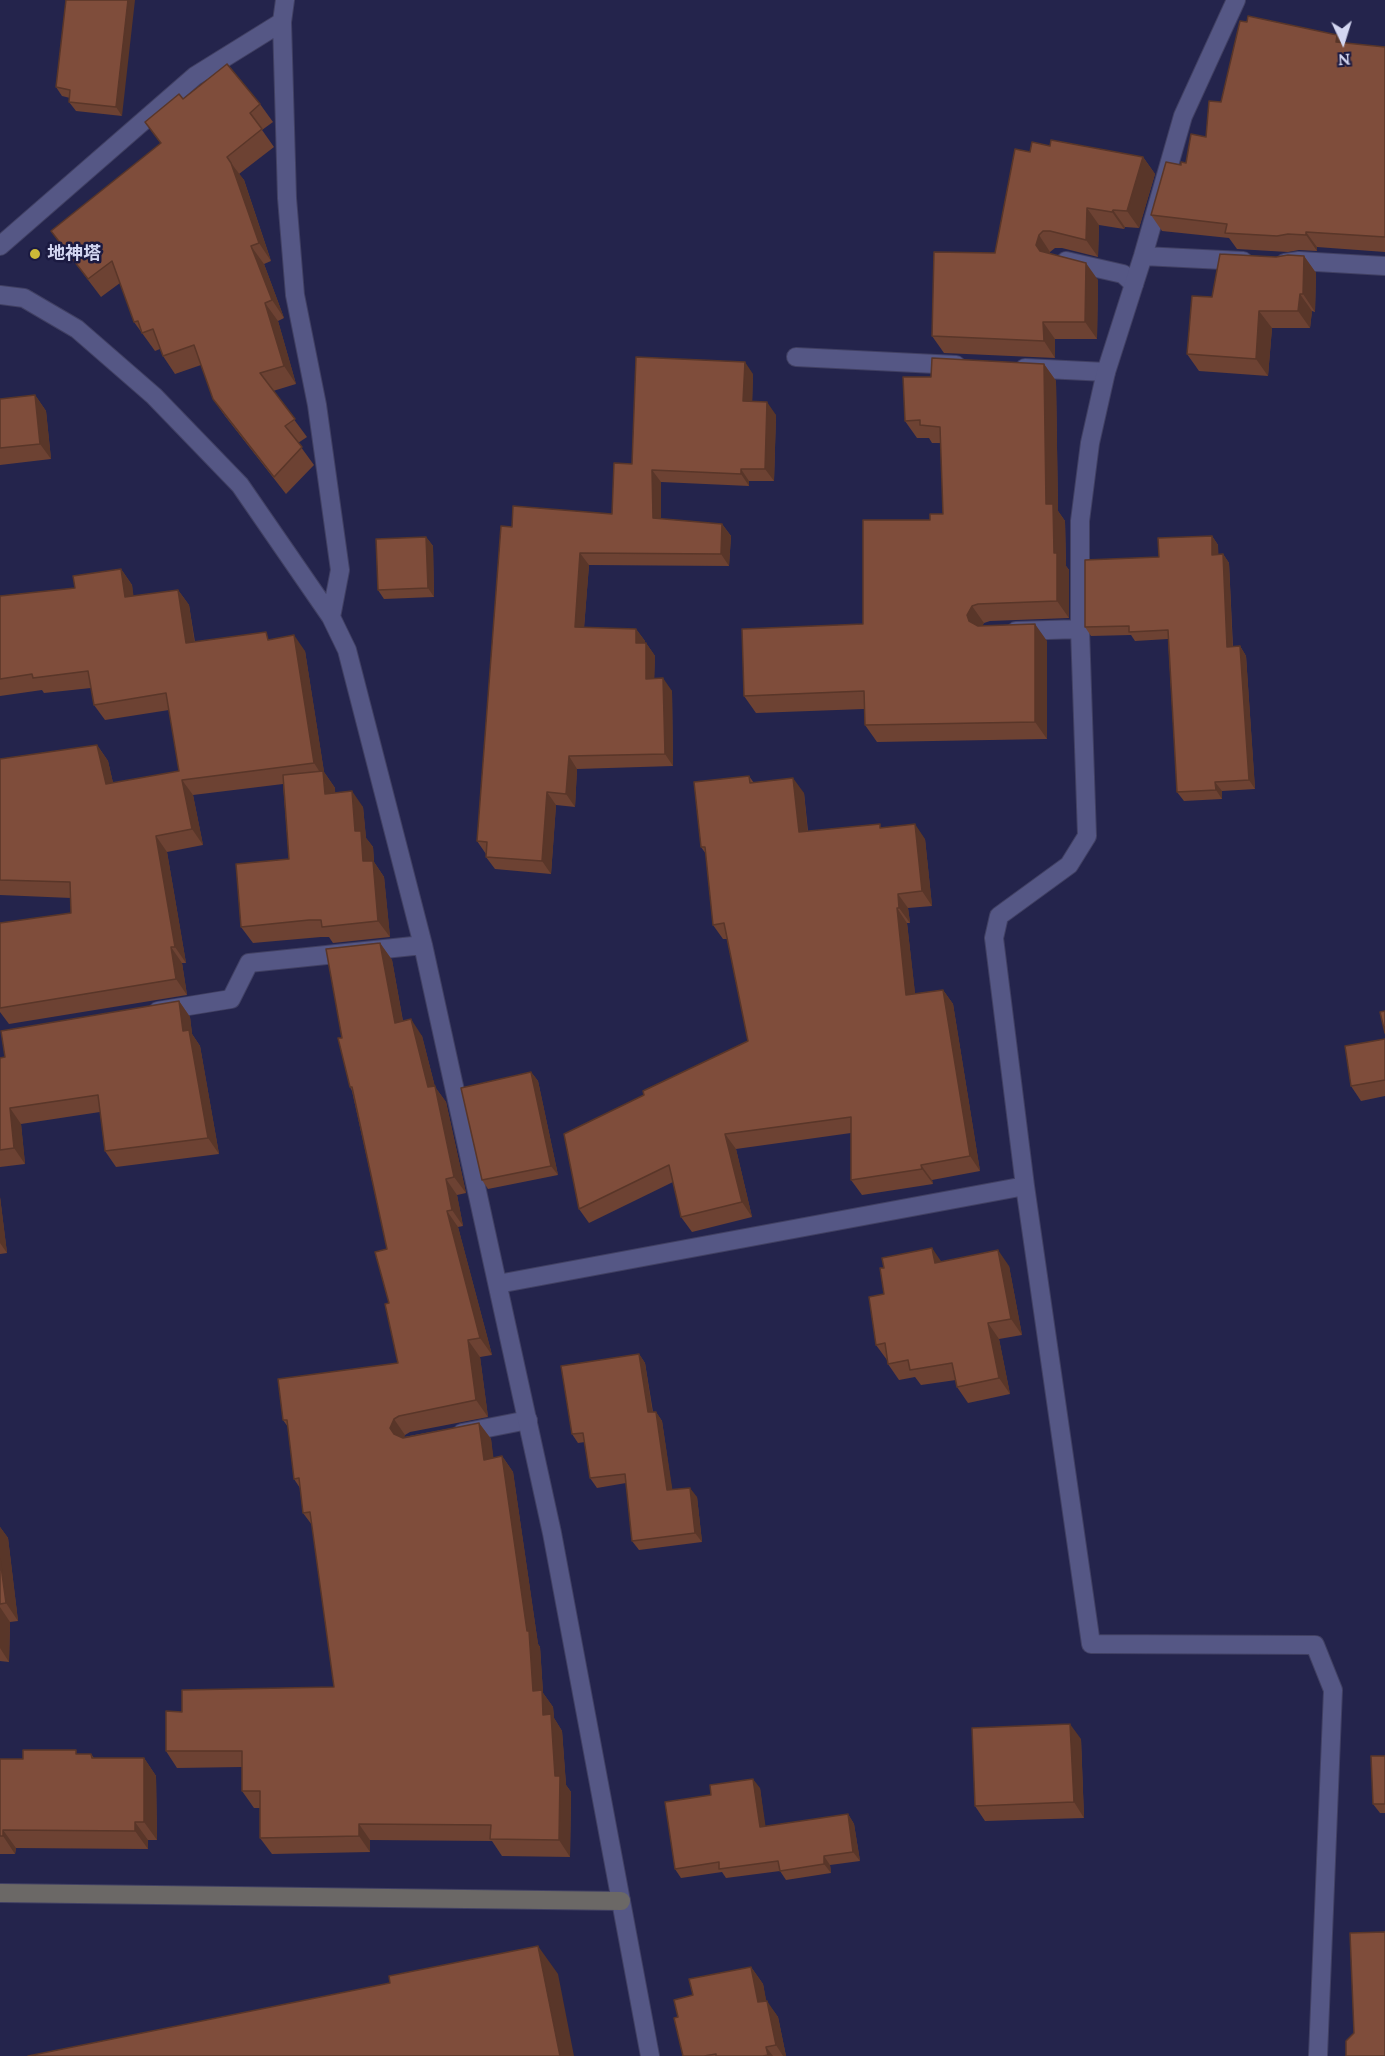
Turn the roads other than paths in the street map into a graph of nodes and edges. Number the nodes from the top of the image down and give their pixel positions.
1 (285, 0) edge
2 (1236, 0) edge
3 (282, 22) junction
4 (0, 246) edge
5 (1143, 256) junction
6 (1059, 259) edge
7 (1385, 266) edge
8 (1134, 284) junction
9 (0, 295) edge
10 (796, 357) dead end
11 (975, 366) edge
12 (1010, 368) edge
13 (1106, 372) junction
14 (332, 617) junction
15 (1080, 629) junction
16 (1001, 632) edge
17 (423, 945) junction
18 (139, 1014) edge
19 (1025, 1186) junction
20 (498, 1284) junction
21 (528, 1420) junction
22 (447, 1436) edge
23 (0, 1893) edge
24 (621, 1901) junction
25 (650, 2056) edge
26 (1318, 2056) edge

1 - 3 street
2 - 5 street
3 - 4 street
3 - 14 street
5 - 7 street
5 - 8 street
6 - 8 street
8 - 13 street
9 - 14 street
10 - 11 street
12 - 13 street
13 - 15 street
14 - 17 street
15 - 16 street
15 - 19 street
17 - 18 street
17 - 20 street
19 - 20 street
19 - 26 street
20 - 21 street
21 - 22 street
21 - 24 street
23 - 24 street
24 - 25 street

